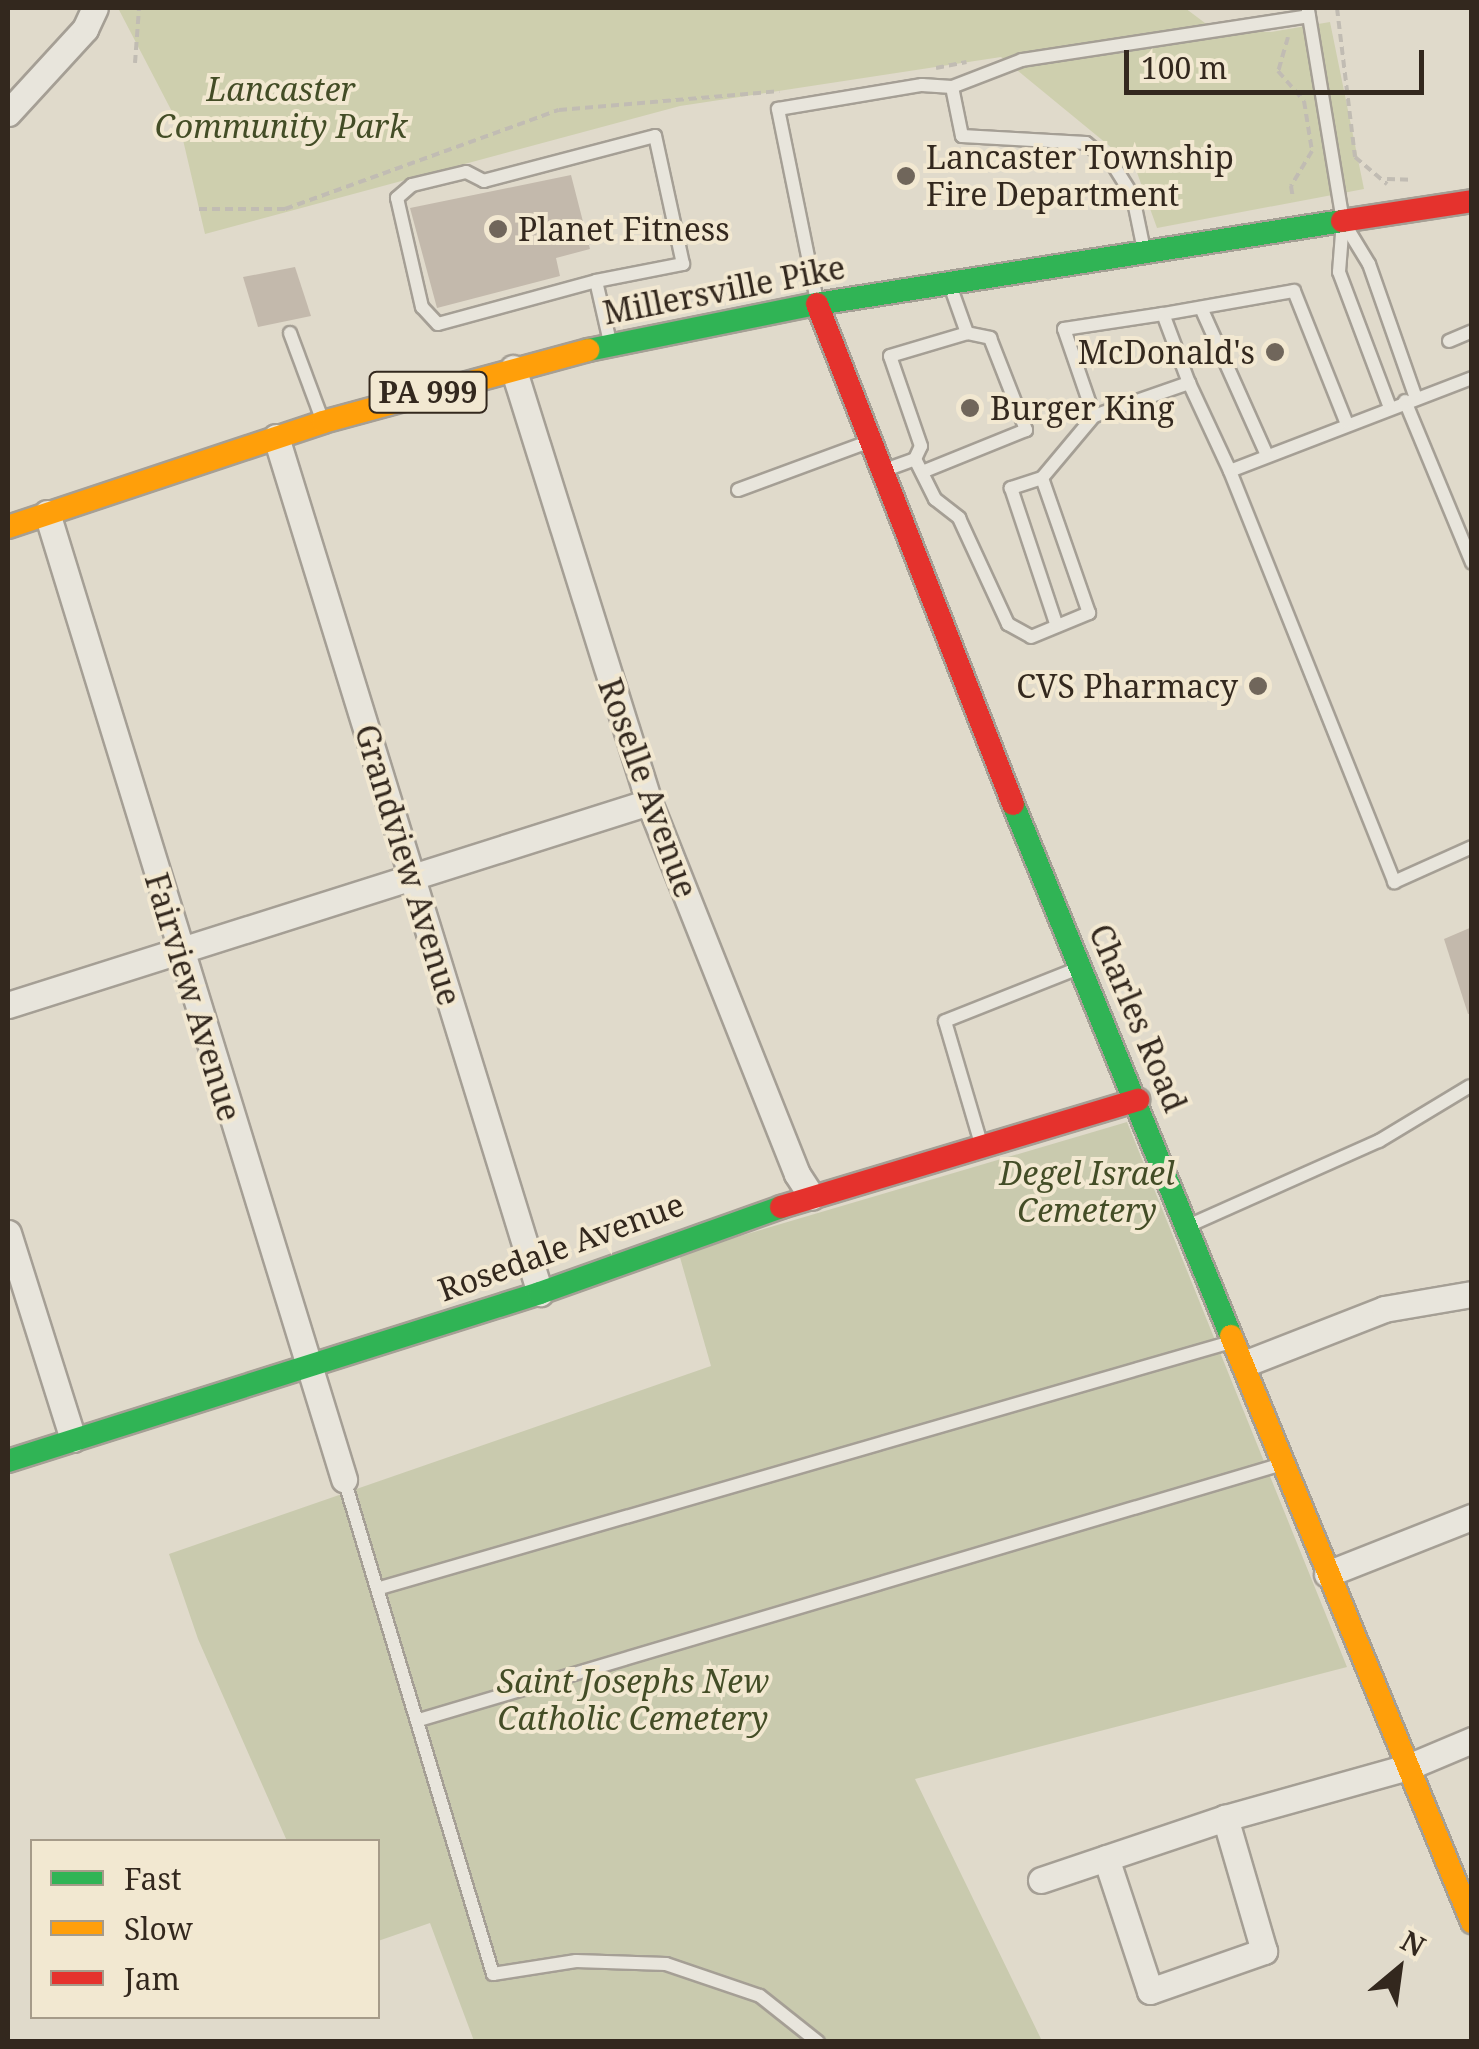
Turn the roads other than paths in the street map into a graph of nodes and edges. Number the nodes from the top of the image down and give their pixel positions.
1 (95, 8) edge
2 (1308, 12) edge
3 (952, 86) junction
4 (8, 114) edge
5 (1472, 202) edge
6 (1343, 221) junction
7 (1145, 253) junction
8 (596, 281) junction
9 (949, 284) junction
10 (817, 304) junction
11 (1202, 310) junction
12 (1163, 314) junction
13 (1472, 331) edge
14 (967, 332) junction
15 (290, 333) dead end
16 (1449, 342) dead end
17 (611, 344) junction
18 (513, 368) junction
19 (1472, 378) edge
20 (1189, 383) junction
21 (1411, 400) junction
22 (1389, 404) junction
23 (1094, 416) junction
24 (323, 422) junction
25 (1346, 422) junction
26 (276, 437) junction
27 (871, 442) junction
28 (1267, 456) junction
29 (915, 459) junction
30 (882, 471) junction
31 (1230, 471) junction
32 (922, 472) junction
33 (1042, 478) junction
34 (738, 490) dead end
35 (47, 513) junction
36 (8, 528) edge
37 (1472, 563) edge
38 (1057, 626) junction
39 (650, 802) junction
40 (1472, 848) edge
41 (412, 878) junction
42 (178, 952) junction
43 (1081, 967) junction
44 (8, 1005) edge
45 (1470, 1086) edge
46 (1138, 1100) junction
47 (982, 1148) junction
48 (812, 1197) junction
49 (1188, 1226) junction
50 (8, 1232) edge
51 (540, 1293) junction
52 (1472, 1294) edge
53 (1239, 1353) junction
54 (309, 1366) junction
55 (73, 1439) junction
56 (8, 1461) edge
57 (1283, 1464) junction
58 (344, 1479) joint
59 (1472, 1517) edge
60 (1328, 1574) junction
61 (380, 1588) junction
62 (419, 1720) junction
63 (1472, 1740) edge
64 (1408, 1766) junction
65 (1225, 1818) junction
66 (1106, 1858) junction
67 (1041, 1880) dead end
68 (1472, 1922) edge
69 (818, 2042) edge

1 - 4 street
2 - 3 lane
2 - 6 lane
3 - 7 lane
3 - 10 lane
5 - 6 street, Millersville Pike / PA 999
6 - 7 street, Millersville Pike / PA 999
6 - 21 lane
6 - 22 lane
7 - 9 street, Millersville Pike / PA 999
8 - 8 lane
8 - 17 lane
9 - 10 street, Millersville Pike / PA 999
9 - 14 lane
10 - 17 street, Millersville Pike / PA 999
10 - 27 street, Charles Road
11 - 12 lane
11 - 25 lane
11 - 28 lane
12 - 20 lane
12 - 23 lane
13 - 16 lane
14 - 29 lane
14 - 32 lane
15 - 24 lane
17 - 18 street, Millersville Pike / PA 999
18 - 24 street, Millersville Pike / PA 999
18 - 39 street, Roselle Avenue
19 - 21 lane
20 - 23 lane
20 - 31 lane
21 - 22 lane
21 - 37 lane
22 - 25 lane
23 - 33 lane
24 - 26 street, Millersville Pike / PA 999
25 - 28 lane
26 - 35 street, Millersville Pike / PA 999
26 - 41 street, Grandview Avenue
27 - 30 street, Charles Road
27 - 34 lane
28 - 31 lane
29 - 30 lane
29 - 32 lane
30 - 43 street, Charles Road
31 - 40 lane
32 - 38 lane
33 - 38 lane
33 - 38 lane
35 - 36 street, Millersville Pike / PA 999
35 - 42 street, Fairview Avenue
39 - 41 street
39 - 48 street, Roselle Avenue
41 - 42 street
41 - 51 street, Grandview Avenue
42 - 44 street
42 - 54 street, Fairview Avenue
43 - 46 street, Charles Road
43 - 47 lane
45 - 49 lane
46 - 47 street, Rosedale Avenue
46 - 49 street, Charles Road
47 - 48 street, Rosedale Avenue
48 - 51 street, Rosedale Avenue
49 - 53 street, Charles Road
50 - 55 street
51 - 54 street, Rosedale Avenue
52 - 53 street
53 - 57 street, Charles Road
53 - 61 lane
54 - 55 street, Rosedale Avenue
54 - 58 street, Fairview Avenue
55 - 56 street, Rosedale Avenue
57 - 60 street, Charles Road
57 - 62 lane
58 - 61 lane
59 - 60 street
60 - 64 street, Charles Road
61 - 62 lane
62 - 69 lane
63 - 64 street
64 - 65 street
64 - 68 street, Charles Road
65 - 66 street
65 - 66 street
66 - 67 street

